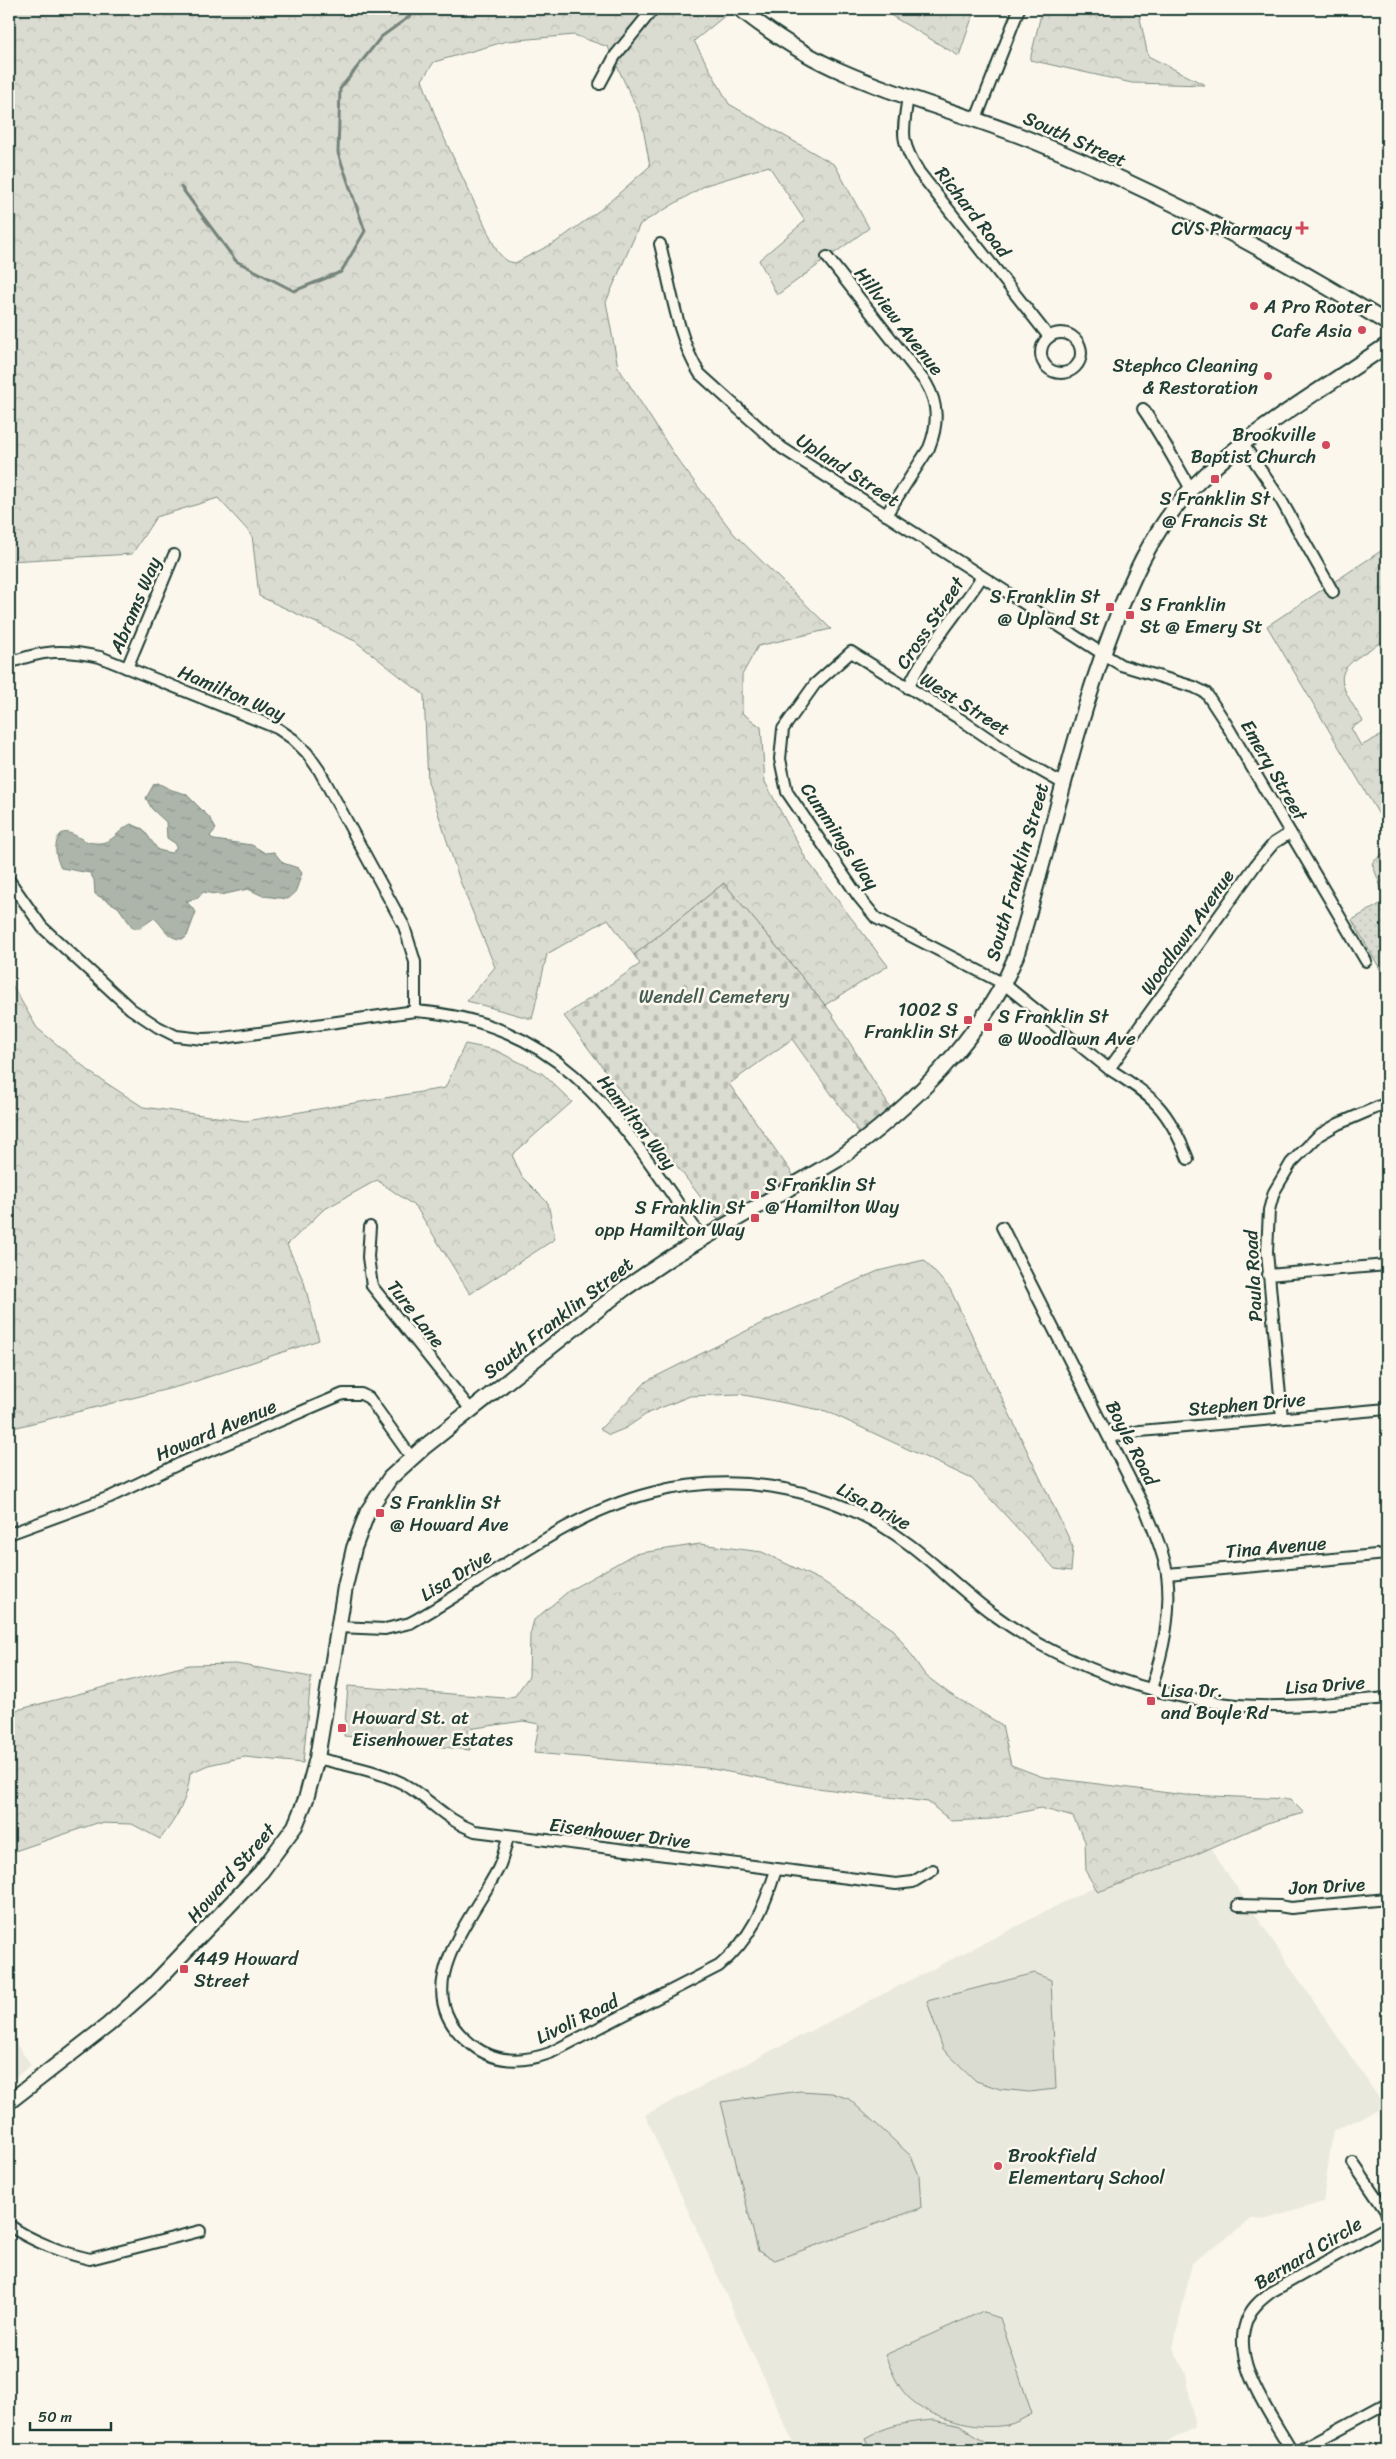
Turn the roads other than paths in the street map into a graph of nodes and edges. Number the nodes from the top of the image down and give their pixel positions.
1 (653, 9) edge
2 (740, 9) edge
3 (1019, 9) edge
4 (600, 84) dead end
5 (908, 96) junction
6 (976, 119) junction
7 (660, 244) dead end
8 (828, 257) dead end
9 (1387, 323) edge
10 (1049, 337) junction
11 (1387, 345) edge
12 (1143, 409) dead end
13 (1243, 444) junction
14 (1191, 488) junction
15 (886, 516) junction
16 (174, 554) dead end
17 (981, 578) junction
18 (1333, 592) dead end
19 (850, 652) joint
20 (1103, 654) junction
21 (9, 663) edge
22 (127, 668) junction
23 (908, 688) junction
24 (1062, 783) junction
25 (1290, 833) junction
26 (9, 880) edge
27 (1366, 961) dead end
28 (1004, 984) junction
29 (415, 1011) junction
30 (1109, 1069) junction
31 (1387, 1103) edge
32 (1188, 1159) dead end
33 (370, 1227) dead end
34 (1002, 1227) dead end
35 (702, 1238) junction
36 (1387, 1265) edge
37 (1268, 1274) junction
38 (1387, 1409) edge
39 (471, 1410) junction
40 (1282, 1418) junction
41 (1110, 1437) junction
42 (412, 1457) junction
43 (390, 1478) joint
44 (9, 1534) edge
45 (1387, 1554) edge
46 (1167, 1574) junction
47 (338, 1627) junction
48 (1151, 1689) junction
49 (1387, 1698) edge
50 (317, 1758) junction
51 (508, 1837) junction
52 (776, 1870) junction
53 (933, 1870) dead end
54 (1387, 1899) edge
55 (1238, 1905) dead end
56 (9, 2102) edge
57 (1354, 2163) dead end
58 (1387, 2213) edge
59 (9, 2225) edge
60 (1387, 2227) edge
61 (200, 2231) dead end
62 (1387, 2403) edge
63 (1291, 2450) edge
64 (1300, 2450) edge

1 - 4 street
2 - 5 main road, South Street
3 - 6 street
5 - 6 main road, South Street
5 - 10 street, Richard Road
6 - 9 main road, South Street
7 - 15 street, Upland Street
8 - 15 street, Hillview Avenue
10 - 10 street
11 - 13 main road, South Franklin Street
12 - 14 street
13 - 14 main road, South Franklin Street
13 - 18 street
14 - 20 main road, South Franklin Street
15 - 17 street, Upland Street
16 - 22 street, Abrams Way
17 - 20 street, Upland Street
17 - 23 street, Cross Street
19 - 23 street, West Street
19 - 28 street, Cummings Way
20 - 24 main road, South Franklin Street
20 - 25 street, Emery Street
21 - 22 street, Hamilton Way
22 - 29 street, Hamilton Way
23 - 24 street, West Street
24 - 28 main road, South Franklin Street
25 - 27 street, Emery Street
25 - 30 street, Woodlawn Avenue
26 - 29 street, Hamilton Way
28 - 30 street
28 - 35 main road, South Franklin Street
29 - 35 street, Hamilton Way
30 - 32 street
31 - 37 street, Paula Road
33 - 39 street, Ture Lane
34 - 41 street, Boyle Road
35 - 39 main road, South Franklin Street
36 - 37 street
37 - 40 street, Paula Road
38 - 40 street, Stephen Drive
39 - 42 main road, South Franklin Street
40 - 41 street, Stephen Drive
41 - 46 street, Boyle Road
42 - 43 main road, South Franklin Street
42 - 44 street, Howard Avenue
43 - 47 main road, Howard Street
45 - 46 street, Tina Avenue
46 - 48 street, Boyle Road
47 - 48 street, Lisa Drive
47 - 50 main road, Howard Street
48 - 49 street, Lisa Drive
50 - 51 street, Eisenhower Drive
50 - 56 main road, Howard Street
51 - 52 street, Eisenhower Drive
51 - 52 street, Livoli Road
52 - 53 street, Eisenhower Drive
54 - 55 street, Jon Drive
57 - 58 street
59 - 61 street
60 - 63 street, Bernard Circle
62 - 64 street

